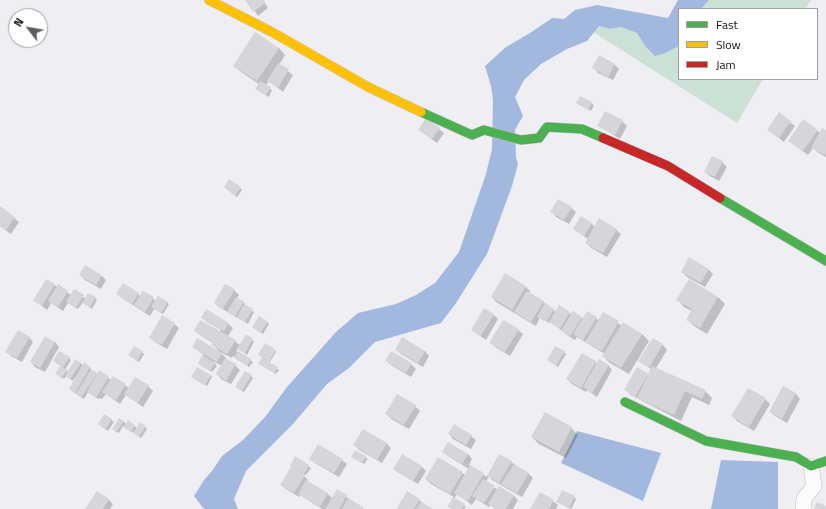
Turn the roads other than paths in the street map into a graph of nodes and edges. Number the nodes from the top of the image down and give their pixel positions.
1 (209, 0) edge
2 (826, 261) edge
3 (626, 402) dead end
4 (826, 461) edge
5 (811, 466) junction
6 (803, 509) edge

1 - 2 street
3 - 5 street
4 - 5 street
5 - 6 street

